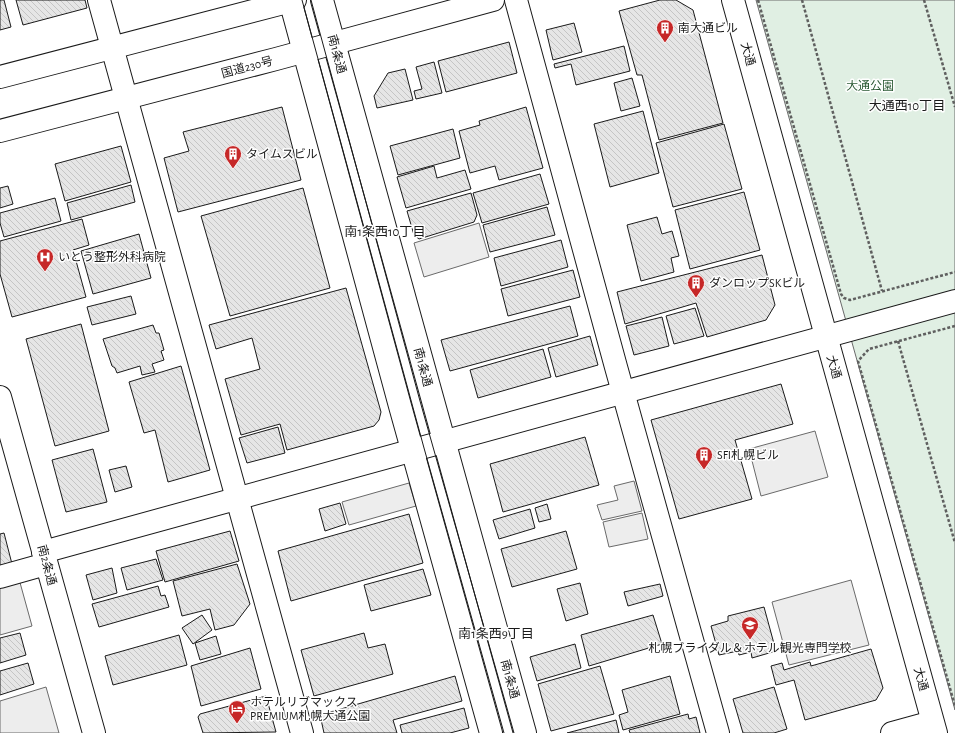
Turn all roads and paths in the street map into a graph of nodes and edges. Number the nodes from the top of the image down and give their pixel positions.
1 (99, 0) edge
2 (292, 0) edge
3 (322, 0) edge
4 (493, 0) edge
5 (516, 0) edge
6 (733, 0) edge
7 (758, 0) edge
8 (802, 0) edge
9 (924, 0) edge
10 (334, 43) junction
11 (113, 48) junction
12 (304, 51) junction
13 (0, 78) edge
14 (126, 98) junction
15 (955, 107) edge
16 (0, 131) edge
17 (955, 272) edge
18 (882, 291) junction
19 (955, 301) edge
20 (955, 326) edge
21 (825, 336) junction
22 (898, 342) junction
23 (623, 392) junction
24 (0, 397) edge
25 (444, 442) junction
26 (412, 451) junction
27 (237, 499) junction
28 (955, 543) edge
29 (45, 558) junction
30 (0, 577) edge
31 (953, 693) edge
32 (955, 706) edge
33 (934, 727) edge
34 (94, 733) edge
35 (302, 733) edge
36 (491, 733) edge
37 (525, 733) edge
38 (718, 733) edge
39 (892, 733) edge

1 - 11 main road
2 - 11 main road
2 - 12 main road
3 - 10 main road, 南1条通
4 - 10 main road, 国道230号
5 - 23 main road
6 - 21 main road, 大通
7 - 18 path
8 - 18 path
9 - 15 path
10 - 12 main road, 国道230号
10 - 25 main road, 南1条通
11 - 13 main road
11 - 14 main road
12 - 14 main road, 国道230号
12 - 26 main road
14 - 16 main road, 国道230号
14 - 27 main road
17 - 18 path
19 - 21 main road
20 - 22 path
21 - 23 main road
21 - 33 main road, 大通
22 - 28 path
22 - 31 path
23 - 25 main road
23 - 38 main road
24 - 29 main road, 南2条通
25 - 26 main road
25 - 37 main road, 南1条通
26 - 27 main road
26 - 36 main road
27 - 29 main road
27 - 35 main road
29 - 30 main road
29 - 34 main road, 南2条通
31 - 32 path
33 - 39 main road

